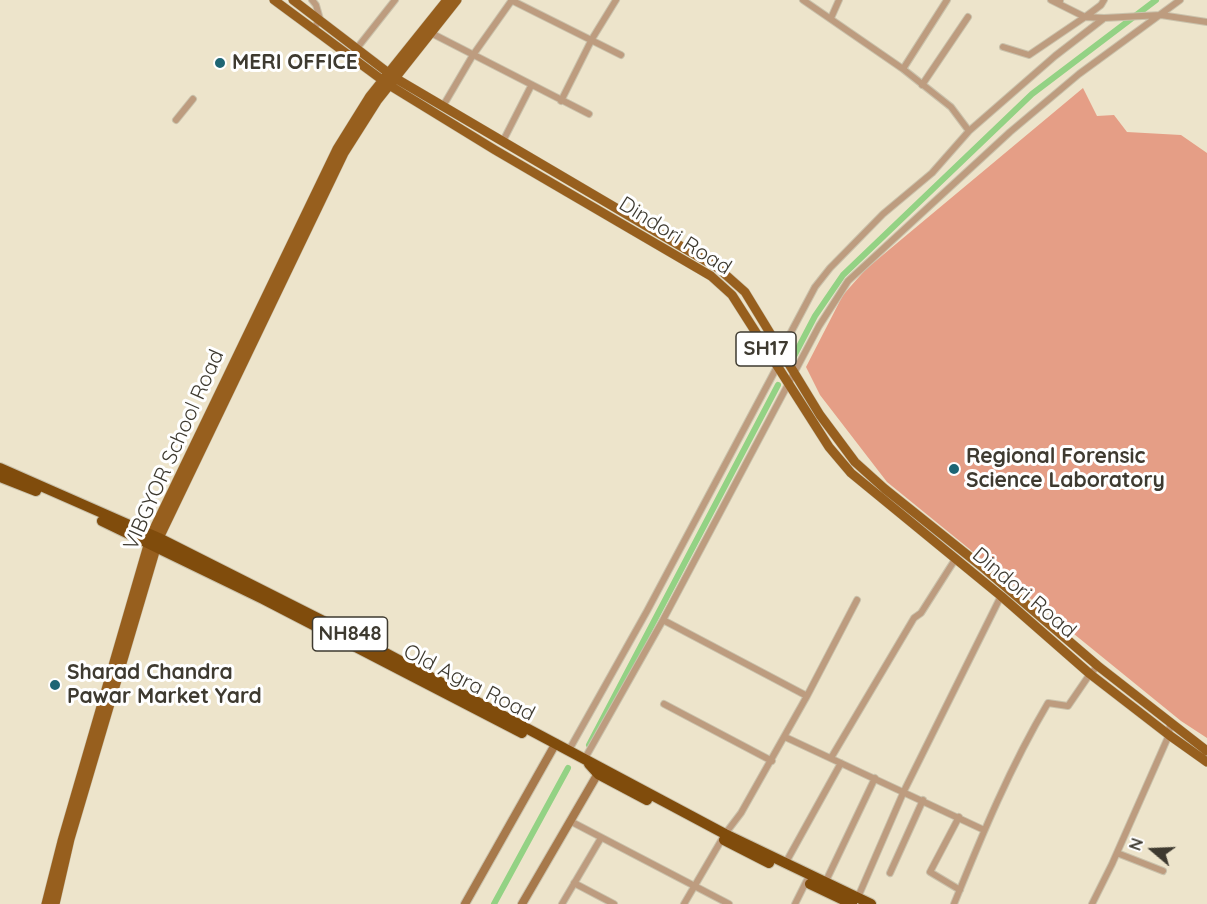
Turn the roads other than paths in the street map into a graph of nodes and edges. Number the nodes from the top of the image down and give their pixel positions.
1 (274, 0) edge
2 (293, 0) edge
3 (312, 0) edge
4 (395, 0) edge
5 (447, 0) edge
6 (457, 0) edge
7 (511, 0) edge
8 (616, 0) edge
9 (803, 0) edge
10 (838, 0) edge
11 (947, 0) edge
12 (1051, 0) edge
13 (1104, 0) edge
14 (1180, 0) edge
15 (1059, 2) edge
16 (1161, 15) junction
17 (968, 16) dead end
18 (1084, 17) junction
19 (831, 18) junction
20 (1104, 18) junction
21 (320, 19) junction
22 (1207, 22) edge
23 (313, 30) junction
24 (430, 33) junction
25 (592, 39) junction
26 (1003, 47) dead end
27 (356, 49) junction
28 (473, 55) junction
29 (621, 55) dead end
30 (350, 57) junction
31 (903, 69) junction
32 (388, 79) junction
33 (922, 85) junction
34 (531, 86) junction
35 (193, 99) dead end
36 (561, 101) junction
37 (442, 106) junction
38 (589, 114) dead end
39 (176, 120) dead end
40 (969, 131) junction
41 (503, 141) junction
42 (784, 356) junction
43 (777, 367) junction
44 (794, 373) junction
45 (788, 384) junction
46 (0, 468) edge
47 (0, 477) edge
48 (153, 540) junction
49 (956, 558) junction
50 (1001, 596) junction
51 (857, 600) dead end
52 (663, 620) junction
53 (1098, 666) junction
54 (1090, 674) junction
55 (807, 696) junction
56 (664, 704) dead end
57 (1170, 723) junction
58 (1169, 735) junction
59 (785, 737) junction
60 (554, 745) junction
61 (569, 750) junction
62 (1207, 751) edge
63 (831, 758) junction
64 (584, 760) junction
65 (772, 761) junction
66 (1207, 762) edge
67 (841, 763) junction
68 (600, 771) junction
69 (874, 778) junction
70 (904, 791) junction
71 (78, 798) junction
72 (923, 800) junction
73 (959, 817) junction
74 (570, 821) junction
75 (984, 830) junction
76 (724, 837) junction
77 (601, 838) junction
78 (1117, 853) junction
79 (785, 864) junction
80 (1163, 871) dead end
81 (890, 873) dead end
82 (808, 879) junction
83 (574, 883) junction
84 (825, 883) junction
85 (694, 885) junction
86 (960, 890) junction
87 (855, 901) edge
88 (46, 904) edge
89 (55, 904) edge
90 (465, 904) edge
91 (522, 904) edge
92 (562, 904) edge
93 (614, 904) edge
94 (684, 904) edge
95 (729, 904) edge
96 (795, 904) edge
97 (871, 904) edge
98 (954, 904) edge
99 (1092, 904) edge

1 - 23 main road, Dindori Road / SH17
2 - 21 main road
3 - 21 street
4 - 27 street
5 - 32 main road
6 - 24 main road
7 - 25 street
7 - 28 street
8 - 25 street
9 - 19 street
10 - 19 street
11 - 31 street
12 - 15 street
13 - 18 street
14 - 16 street
15 - 18 street
16 - 20 street
16 - 22 street
16 - 44 street
17 - 33 street
18 - 20 street
18 - 26 street
19 - 31 street
20 - 40 street
21 - 23 street
21 - 27 main road
23 - 30 main road, Dindori Road / SH17
24 - 28 street
24 - 32 main road
25 - 29 street
25 - 36 street
27 - 30 street
27 - 32 main road
28 - 34 street
28 - 37 street
30 - 32 main road, Dindori Road / SH17
31 - 33 street
32 - 37 main road
32 - 43 main road, Dindori Road / SH17
32 - 48 main road, VIBGYOR School Road
33 - 40 street
34 - 36 street
34 - 41 street
35 - 39 street
36 - 38 street
37 - 41 main road
40 - 42 street
41 - 42 main road
42 - 43 street
42 - 44 main road
43 - 45 main road, Dindori Road / SH17
43 - 61 street
44 - 45 street
44 - 53 main road
45 - 49 main road, Dindori Road / SH17
45 - 52 street
46 - 48 highway, NH848
47 - 48 highway, NH848
48 - 60 highway, NH848
48 - 71 main road, VIBGYOR School Road
49 - 50 main road, Dindori Road / SH17
49 - 63 street
50 - 54 main road, Dindori Road / SH17
50 - 70 street
51 - 55 street
52 - 55 street
52 - 64 street
53 - 54 street
53 - 57 main road
54 - 58 main road, Dindori Road / SH17
54 - 75 street
55 - 59 street
56 - 65 street
57 - 58 street
57 - 62 main road
58 - 66 main road, Dindori Road / SH17
58 - 78 street
59 - 63 street
59 - 65 street
60 - 61 highway, NH848
60 - 90 street
61 - 64 highway, NH848
63 - 67 street
64 - 68 highway, NH848
65 - 76 street
67 - 69 street
67 - 79 street
68 - 74 street
68 - 76 highway, NH848
69 - 70 street
69 - 84 street
70 - 72 street
70 - 87 street
71 - 88 main road, VIBGYOR School Road
71 - 89 main road, VIBGYOR School Road
72 - 73 street
72 - 81 street
73 - 75 street
73 - 86 street
74 - 77 street
74 - 91 street
75 - 86 street
76 - 79 highway, NH848
76 - 82 highway, NH848
76 - 85 street
77 - 83 street
77 - 85 street
78 - 80 street
78 - 99 street
79 - 82 highway, NH848
82 - 84 highway, NH848
82 - 87 highway, NH848
82 - 96 street
83 - 92 street
83 - 93 street
84 - 87 highway, NH848
85 - 94 street
85 - 95 street
86 - 98 street
87 - 97 highway, NH848

